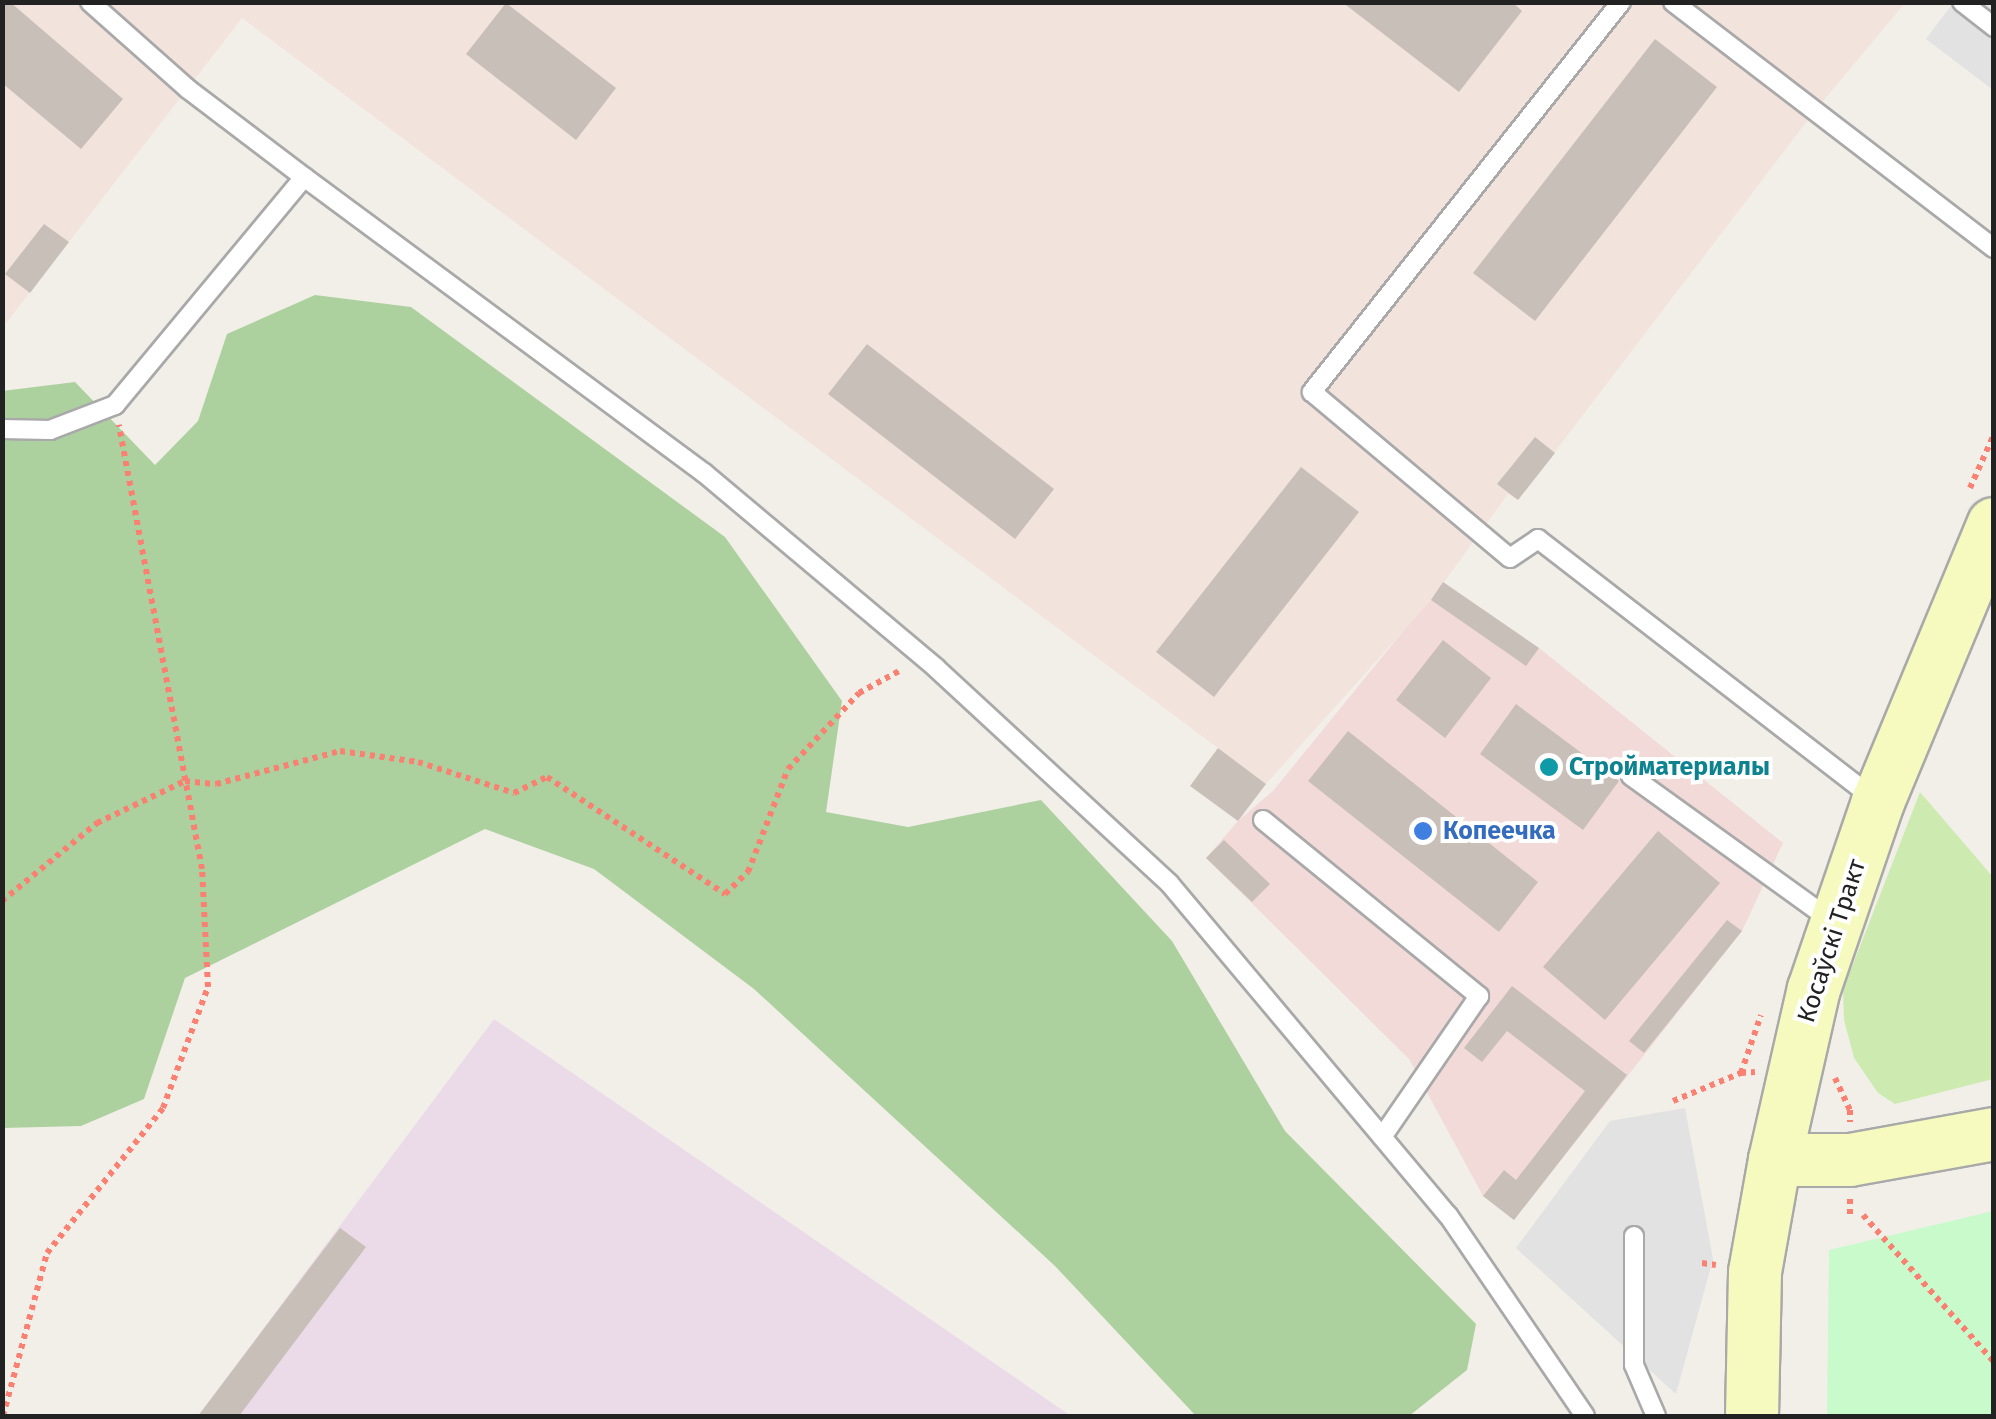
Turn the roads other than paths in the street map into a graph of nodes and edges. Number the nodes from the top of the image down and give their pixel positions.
1 (90, 2) edge
2 (1621, 2) edge
3 (1674, 2) edge
4 (1962, 2) edge
5 (1994, 27) edge
6 (304, 177) junction
7 (1994, 248) edge
8 (2, 430) edge
9 (1994, 524) edge
10 (1630, 776) dead end
11 (1878, 802) junction
12 (1264, 820) dead end
13 (1836, 924) junction
14 (1994, 1134) edge
15 (1382, 1137) junction
16 (1774, 1160) junction
17 (1634, 1236) dead end
18 (1585, 1416) edge
19 (1656, 1416) edge
20 (1752, 1416) edge

1 - 6 lane
2 - 11 lane
3 - 7 lane
4 - 5 lane
6 - 8 lane
6 - 15 lane
9 - 11 main road, Косаўскі Тракт
10 - 13 lane
11 - 13 main road, Косаўскі Тракт
12 - 15 lane
13 - 16 main road, Косаўскі Тракт
14 - 16 main road
15 - 18 lane
16 - 20 main road, Косаўскі Тракт
17 - 19 lane

